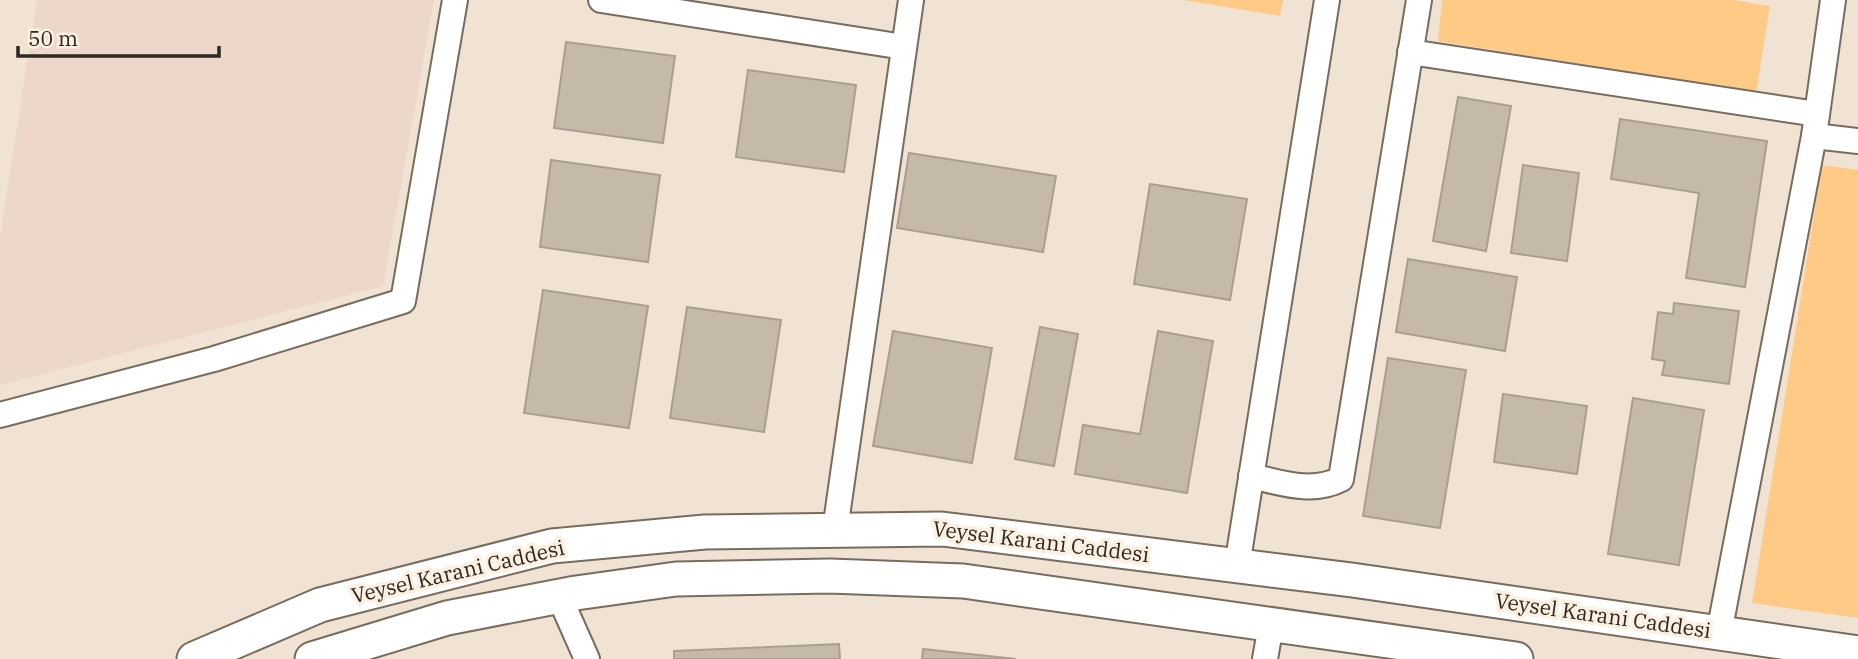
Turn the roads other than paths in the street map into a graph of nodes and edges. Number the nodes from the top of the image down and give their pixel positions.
1 (455, 0) edge
2 (601, 0) edge
3 (911, 0) edge
4 (1327, 0) edge
5 (1419, 0) edge
6 (1833, 0) edge
7 (904, 47) junction
8 (1410, 52) junction
9 (1815, 125) junction
10 (1858, 141) edge
11 (0, 415) edge
12 (1251, 476) junction
13 (835, 530) junction
14 (1237, 566) junction
15 (559, 596) junction
16 (1271, 625) junction
17 (1719, 633) junction
18 (1858, 653) edge
19 (194, 659) edge
20 (312, 659) edge
21 (587, 659) edge
22 (1265, 659) edge
23 (1516, 659) edge

1 - 11 street
2 - 7 street
3 - 7 street
4 - 12 street
5 - 8 street
6 - 9 street
7 - 13 street
8 - 9 street
8 - 12 street
9 - 10 street
9 - 17 street
12 - 14 street
13 - 14 main road, Veysel Karani Caddesi
13 - 19 main road, Veysel Karani Caddesi
14 - 17 main road, Veysel Karani Caddesi
15 - 16 main road, Veysel Karani Caddesi
15 - 20 main road, Veysel Karani Caddesi
15 - 21 street
16 - 22 street
16 - 23 main road, Veysel Karani Caddesi
17 - 18 main road, Veysel Karani Caddesi

